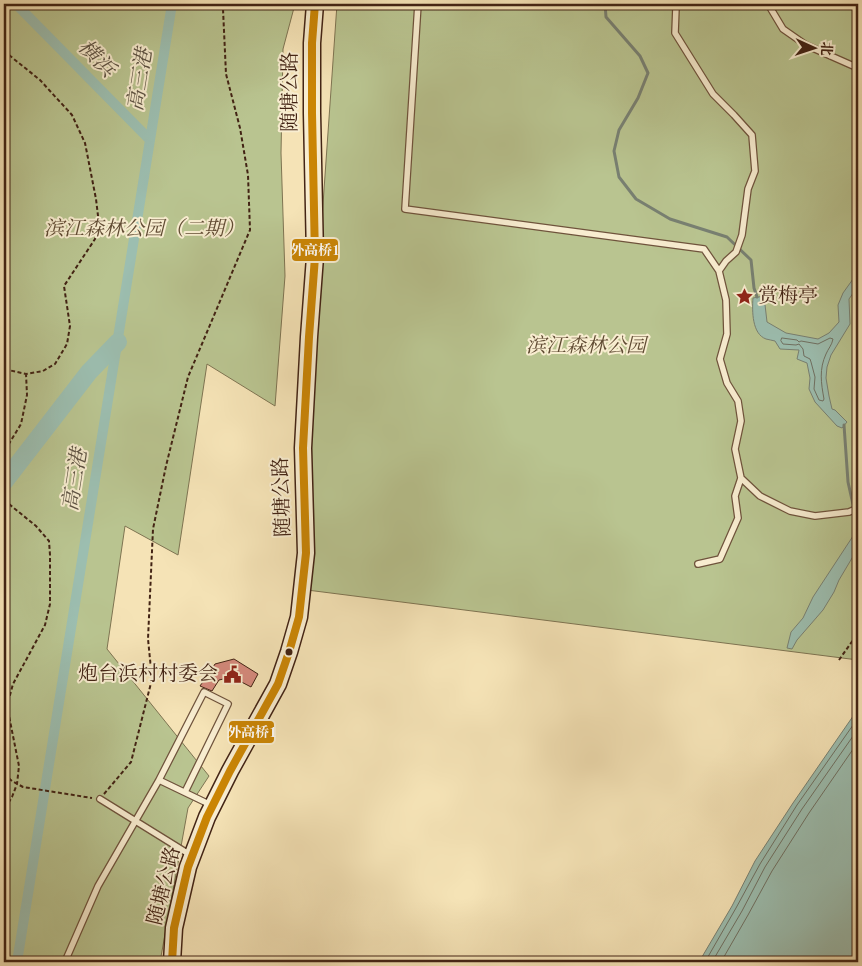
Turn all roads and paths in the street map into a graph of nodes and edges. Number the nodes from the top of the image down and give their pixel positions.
1 (10, 4) edge
2 (224, 4) edge
3 (315, 4) edge
4 (418, 4) edge
5 (681, 4) edge
6 (768, 4) edge
7 (4, 12) edge
8 (4, 51) edge
9 (858, 68) edge
10 (719, 271) junction
11 (4, 369) edge
12 (26, 374) junction
13 (4, 449) edge
14 (741, 478) junction
15 (4, 500) edge
16 (858, 508) edge
17 (698, 564) dead end
18 (858, 632) edge
19 (839, 660) dead end
20 (4, 774) edge
21 (159, 780) junction
22 (17, 784) junction
23 (185, 792) junction
24 (100, 800) junction
25 (213, 806) junction
26 (4, 810) edge
27 (135, 821) junction
28 (193, 856) junction
29 (66, 962) edge
30 (172, 962) edge

1 - 7 path
2 - 24 path
3 - 25 street, 随塘公路
4 - 10 lane
5 - 10 lane
6 - 9 lane
8 - 12 path
10 - 14 lane
11 - 12 path
12 - 13 path
14 - 16 lane
14 - 17 lane
15 - 22 path
18 - 19 path
20 - 22 path
21 - 23 lane
21 - 23 lane
21 - 27 lane
22 - 24 path
22 - 26 path
23 - 25 lane
24 - 27 lane
25 - 28 street, 随塘公路
27 - 28 lane
27 - 29 lane
28 - 30 street, 随塘公路

